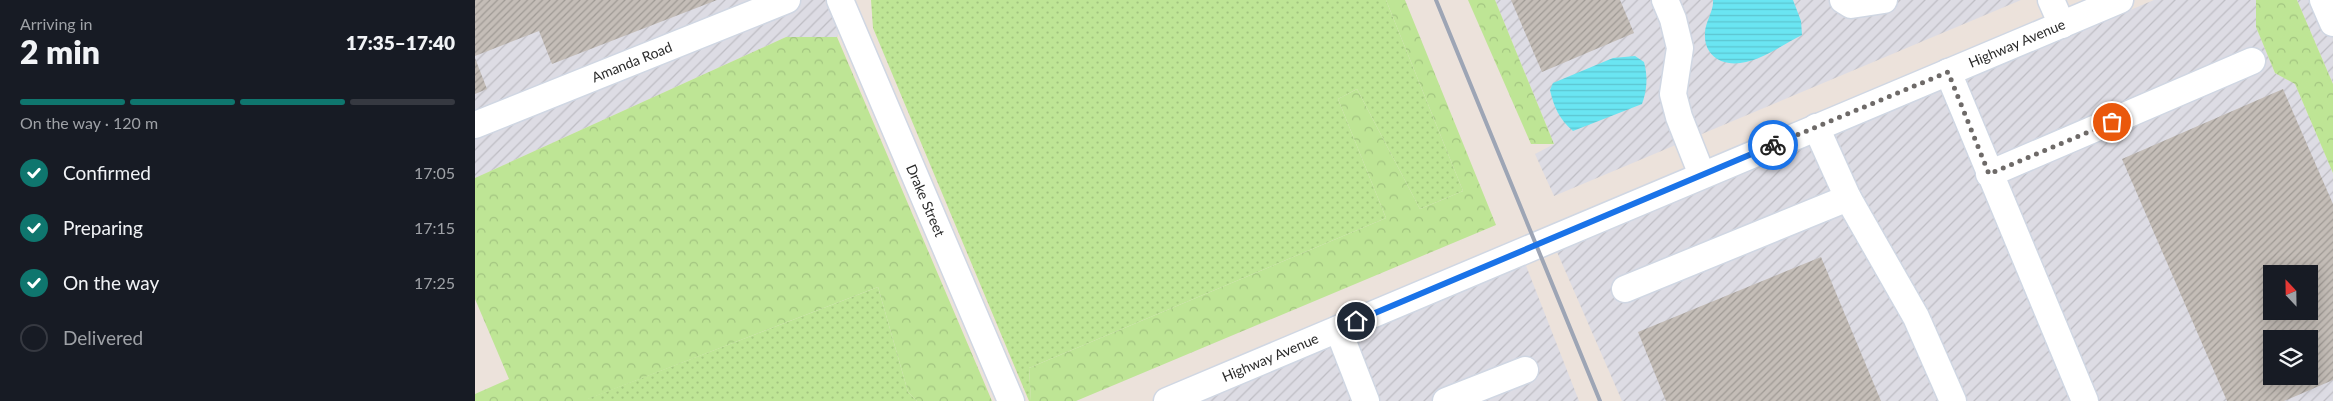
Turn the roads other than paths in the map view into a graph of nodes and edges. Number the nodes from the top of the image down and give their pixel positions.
1 (787, 0) edge
2 (840, 0) edge
3 (1665, 0) edge
4 (1843, 0) edge
5 (1884, 0) edge
6 (2051, 0) edge
7 (2120, 0) edge
8 (2062, 25) junction
9 (2252, 61) dead end
10 (1948, 72) junction
11 (475, 125) edge
12 (1816, 127) junction
13 (1989, 174) junction
14 (1702, 175) junction
15 (1848, 198) junction
16 (1625, 289) dead end
17 (1338, 329) junction
18 (1525, 370) dead end
19 (1011, 401) edge
20 (1167, 401) edge
21 (1366, 401) edge
22 (1446, 401) edge
23 (1953, 401) edge
24 (2085, 401) edge

1 - 11 street, Amanda Road
2 - 19 street, Drake Street
3 - 14 street
4 - 5 street
6 - 8 street
7 - 8 street, Highway Avenue
8 - 10 street, Highway Avenue
9 - 13 street
10 - 12 street, Highway Avenue
10 - 13 street
12 - 14 street, Highway Avenue
12 - 15 street
13 - 24 street
14 - 17 street, Highway Avenue
15 - 16 street
15 - 23 street
17 - 20 street, Highway Avenue
17 - 21 street
18 - 22 street

